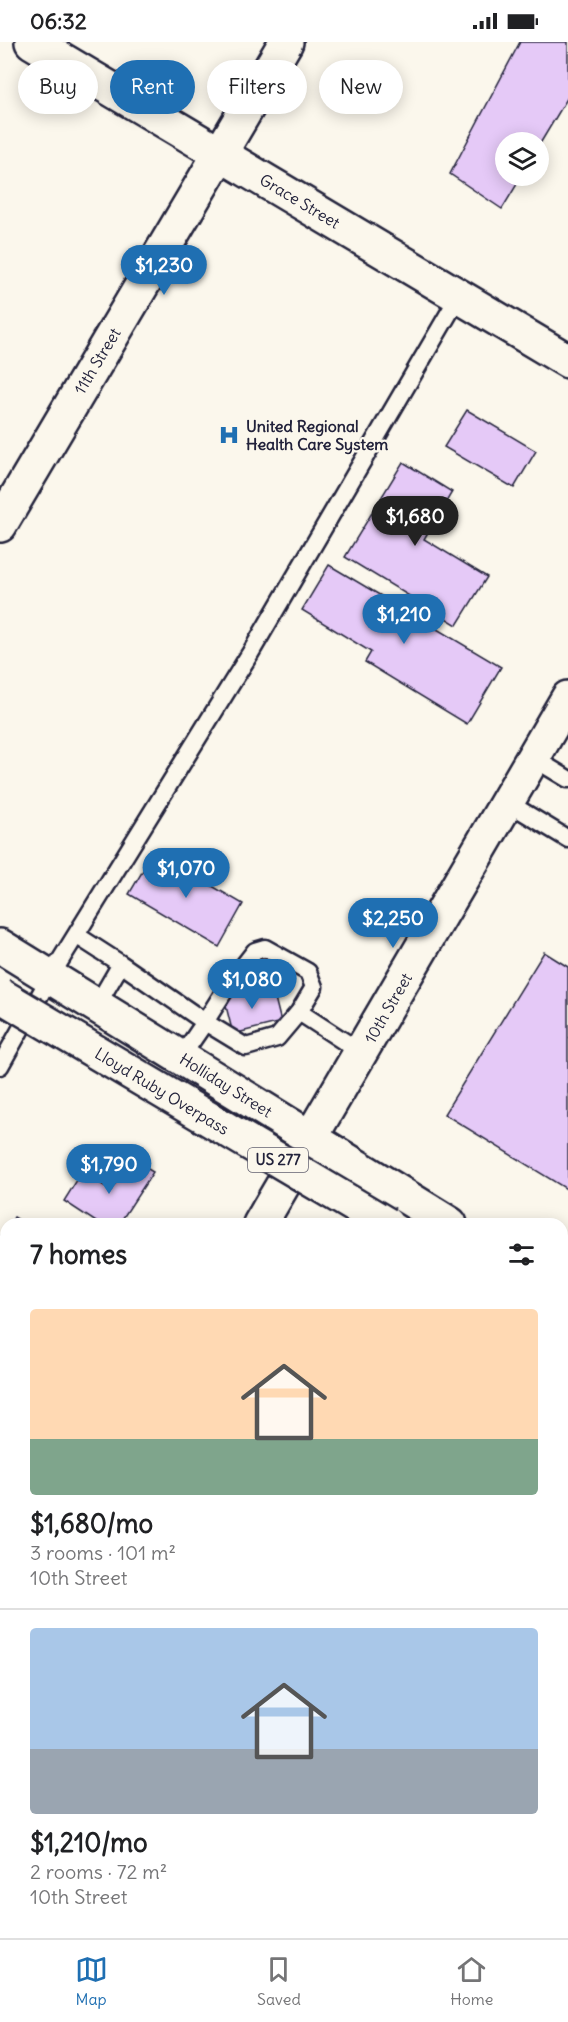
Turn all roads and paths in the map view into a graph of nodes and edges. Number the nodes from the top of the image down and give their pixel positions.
1 (32, 42) edge
2 (286, 42) edge
3 (219, 153) junction
4 (459, 296) junction
5 (568, 361) edge
6 (3, 513) edge
7 (568, 698) edge
8 (533, 758) junction
9 (568, 779) edge
10 (507, 802) junction
11 (568, 838) edge
12 (76, 935) junction
13 (0, 946) edge
14 (122, 964) junction
15 (50, 977) junction
16 (0, 995) edge
17 (97, 1005) junction
18 (299, 1012) junction
19 (205, 1022) junction
20 (362, 1053) junction
21 (181, 1057) junction
22 (0, 1066) edge
23 (312, 1137) junction
24 (264, 1218) edge
25 (376, 1218) edge
26 (440, 1218) edge

1 - 3 main road, Grace Street
2 - 3 main road, 11th Street
3 - 4 main road, Grace Street
3 - 6 main road, 11th Street
4 - 5 main road, Grace Street
4 - 12 lane
7 - 8 main road, 10th Street
8 - 9 lane
8 - 10 main road, 10th Street
10 - 11 lane
10 - 20 main road, 10th Street
12 - 14 lane
12 - 15 lane
13 - 15 main road, Holliday Street
14 - 17 lane
14 - 19 lane
15 - 17 main road, Holliday Street
15 - 22 lane
16 - 25 main road, Lloyd Ruby Overpass / US 277, bridge
17 - 21 main road, Holliday Street
18 - 19 lane
18 - 19 lane
18 - 20 lane
19 - 21 lane
20 - 23 main road, 10th Street
21 - 23 main road, Holliday Street
23 - 24 main road, 10th Street
23 - 26 main road, Holliday Street

